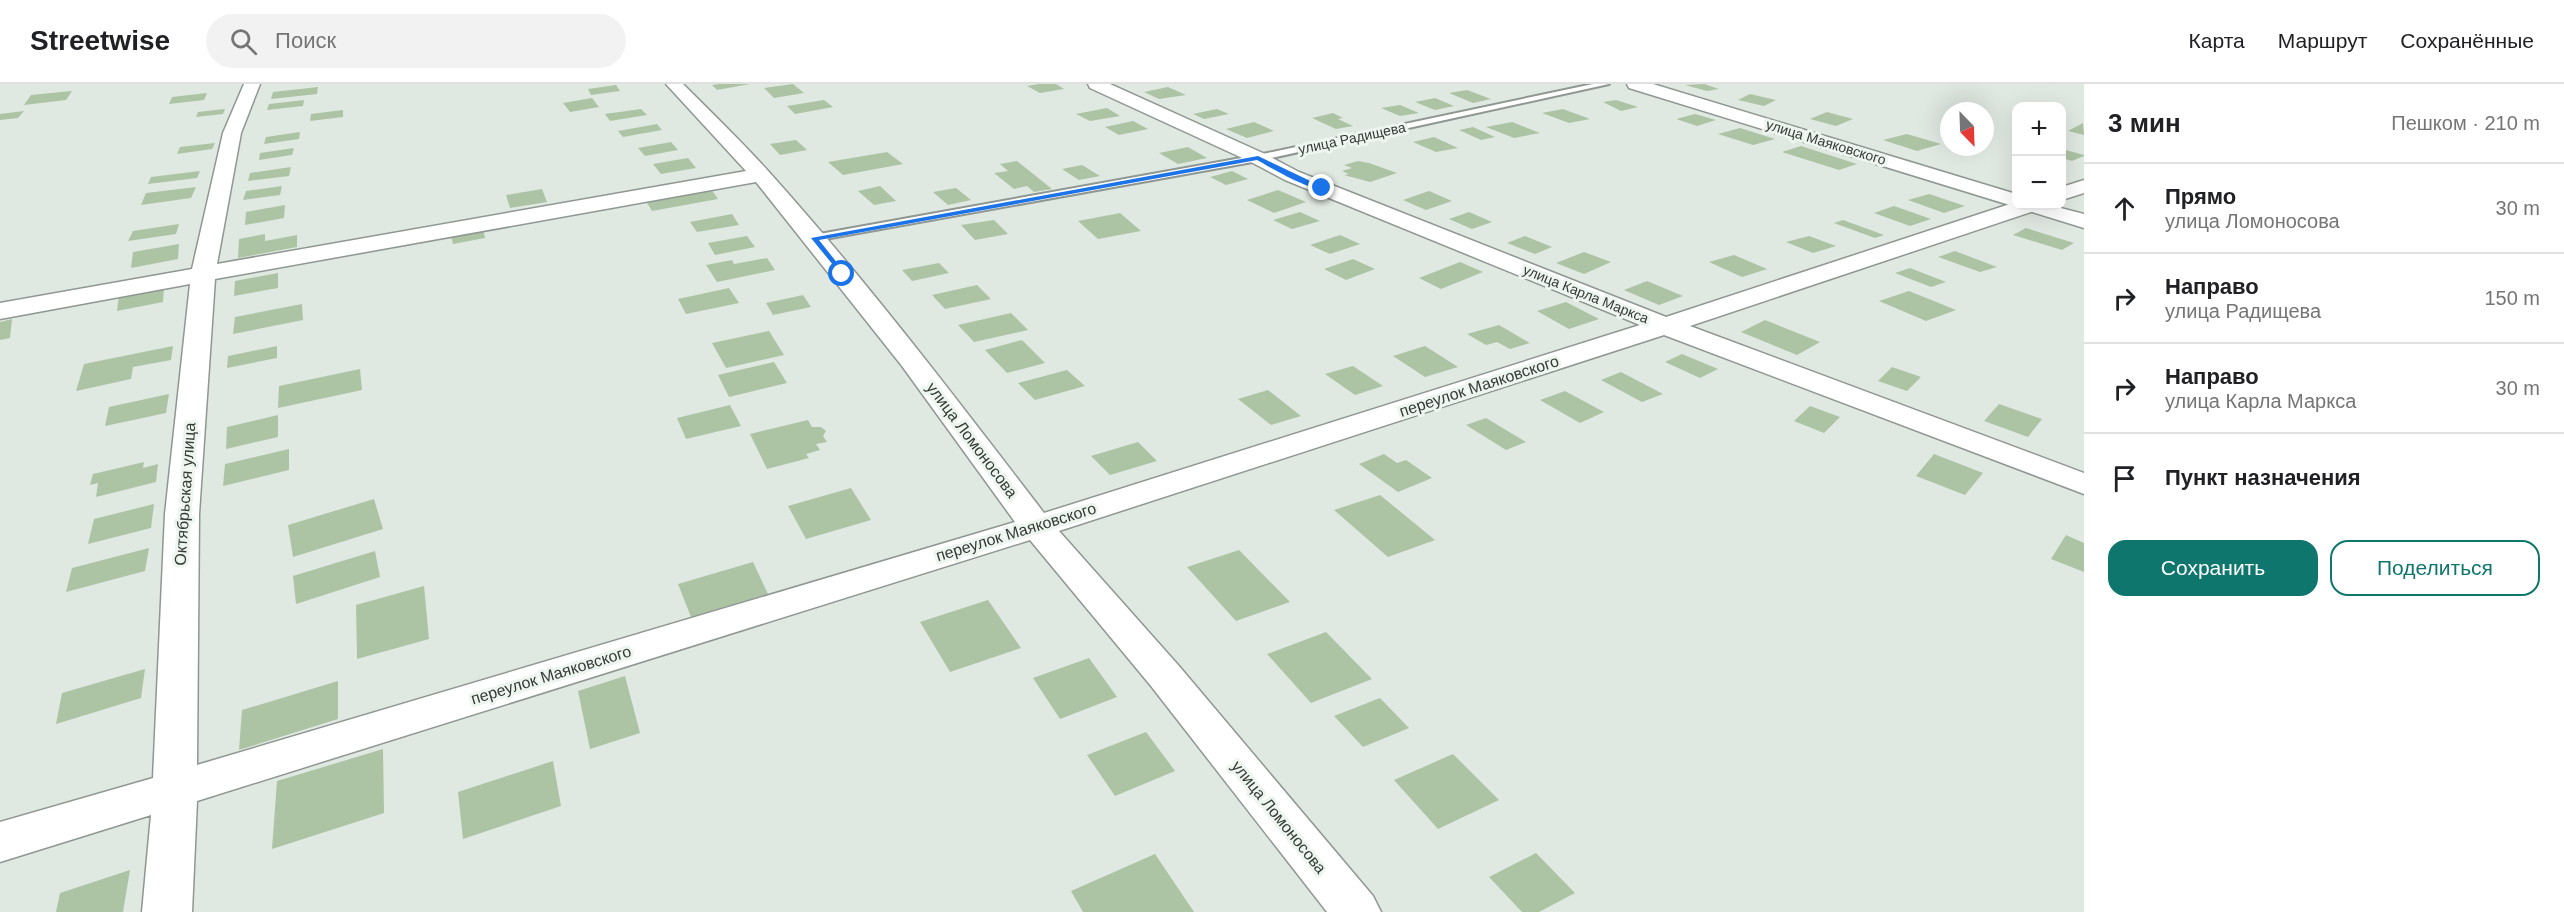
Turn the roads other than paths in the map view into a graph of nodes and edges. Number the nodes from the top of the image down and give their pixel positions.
1 (252, 84) edge
2 (674, 84) edge
3 (1096, 84) edge
4 (1605, 84) edge
5 (1635, 84) edge
6 (1258, 158) junction
7 (761, 175) junction
8 (2084, 186) edge
9 (2066, 192) edge
10 (2012, 200) edge
11 (2014, 210) edge
12 (2045, 210) edge
13 (2084, 221) edge
14 (814, 238) junction
15 (203, 276) junction
16 (0, 311) edge
17 (1668, 327) junction
18 (2084, 484) edge
19 (1036, 526) junction
20 (175, 790) junction
21 (0, 842) edge
22 (167, 912) edge
23 (1356, 912) edge

1 - 15 street, Октябрьская улица
2 - 7 street, улица Ломоносова
3 - 6 street, улица Карла Маркса
4 - 6 lane, улица Радищева
5 - 10 street, улица Маяковского
6 - 14 lane, улица Радищева
6 - 17 street, улица Карла Маркса
7 - 14 street, улица Ломоносова
7 - 15 street
8 - 9 street
11 - 17 street, переулок Маяковского
12 - 13 street
14 - 19 street, улица Ломоносова
15 - 16 street
15 - 20 street, Октябрьская улица
17 - 18 street, улица Карла Маркса
17 - 19 street, переулок Маяковского
19 - 20 street, переулок Маяковского
19 - 23 street, улица Ломоносова
20 - 21 street, переулок Маяковского
20 - 22 street, Октябрьская улица

